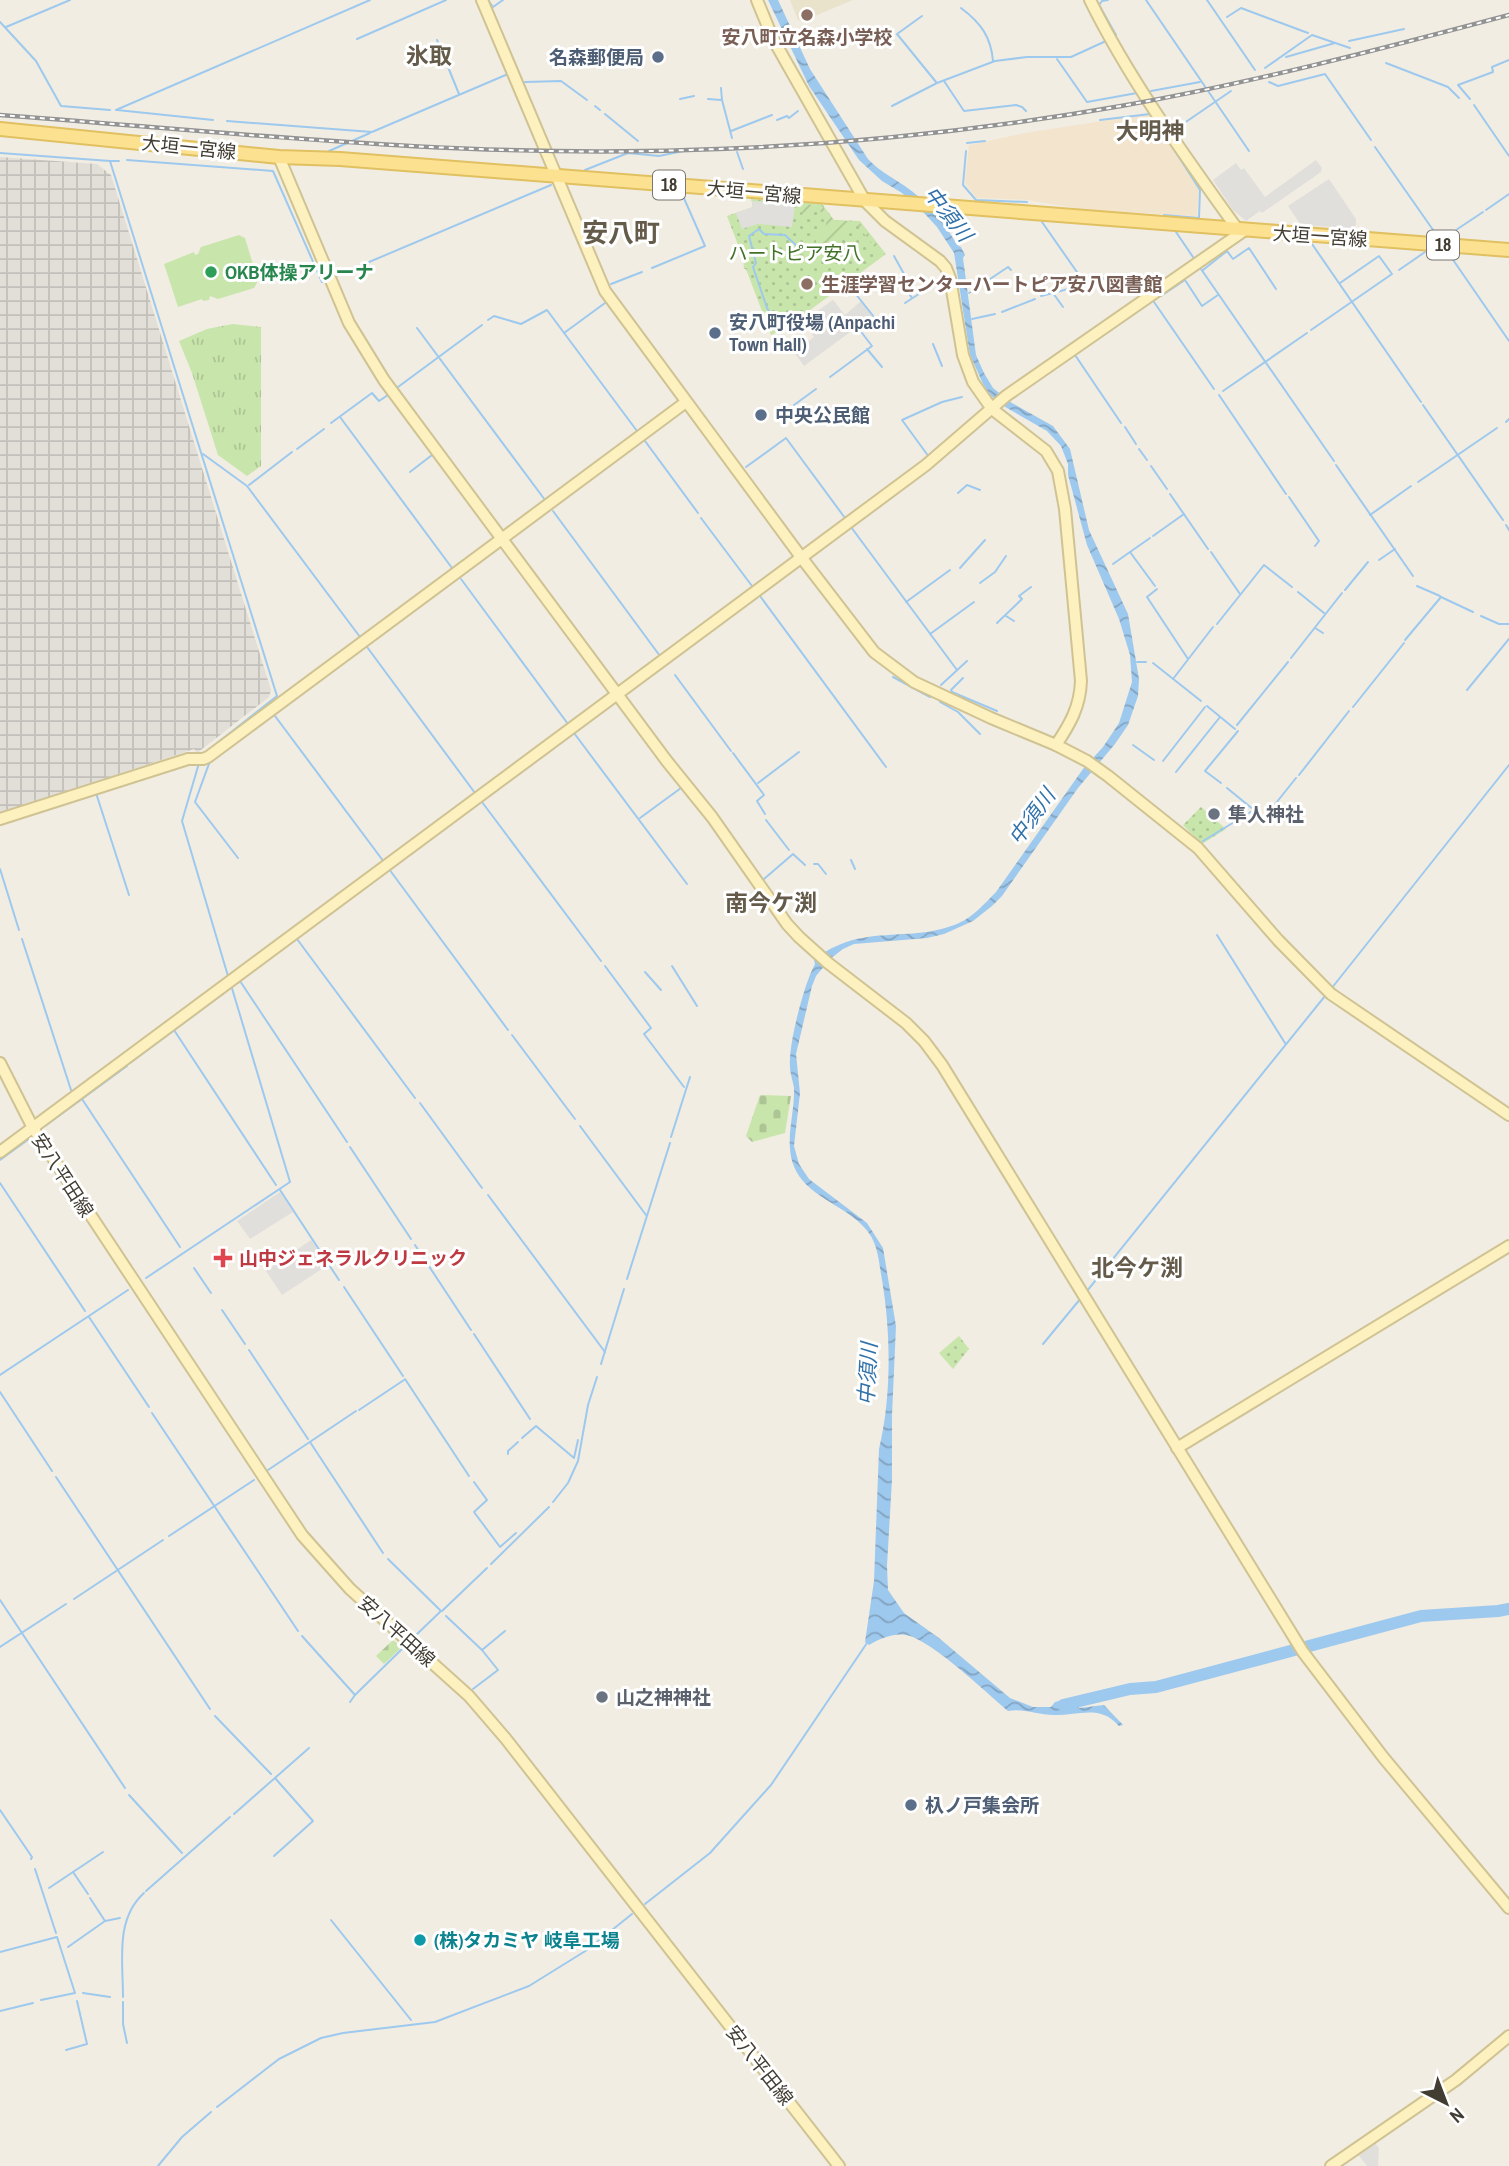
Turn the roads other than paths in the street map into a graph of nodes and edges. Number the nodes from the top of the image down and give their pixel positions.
1 (482, 0) edge
2 (757, 0) edge
3 (1090, 0) edge
4 (0, 129) edge
5 (279, 156) junction
6 (556, 176) junction
7 (865, 201) junction
8 (1241, 230) junction
9 (1509, 250) edge
10 (686, 402) junction
11 (994, 407) junction
12 (502, 538) junction
13 (801, 557) junction
14 (617, 694) junction
15 (1056, 745) junction
16 (0, 819) edge
17 (0, 1063) edge
18 (1509, 1115) edge
19 (33, 1128) junction
20 (0, 1152) edge
21 (1509, 1247) edge
22 (1177, 1448) junction
23 (1509, 1908) edge
24 (1509, 2036) edge
25 (839, 2166) edge
26 (1331, 2166) edge

1 - 6 street
2 - 7 street
3 - 8 street
4 - 5 main road, 大垣一宮線 / 18
5 - 6 main road, 大垣一宮線 / 18
5 - 12 street
6 - 7 main road, 大垣一宮線 / 18
6 - 10 street
7 - 8 main road, 大垣一宮線 / 18
7 - 11 street
8 - 9 main road, 大垣一宮線 / 18
8 - 11 street
10 - 12 street
10 - 13 street
11 - 13 street
11 - 15 street
12 - 14 street
12 - 16 street
13 - 14 street
13 - 15 street
14 - 19 street
14 - 22 street
15 - 18 street
17 - 19 street, 安八平田線
19 - 20 street
19 - 25 street, 安八平田線
21 - 22 street
22 - 23 street
24 - 26 street

